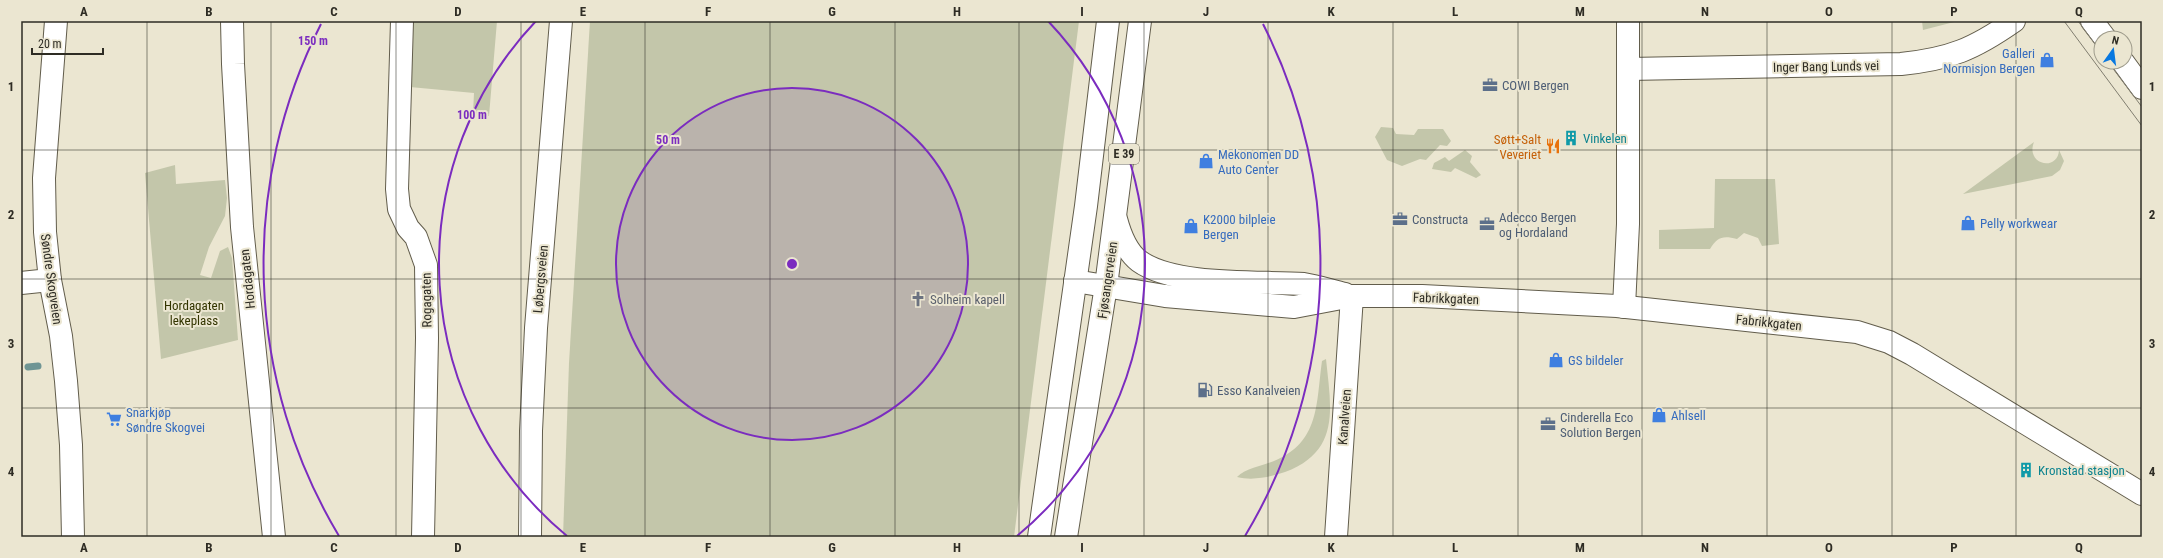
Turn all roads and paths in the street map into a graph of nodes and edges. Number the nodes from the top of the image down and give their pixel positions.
1 (56, 21) edge
2 (232, 21) edge
3 (402, 21) edge
4 (561, 21) edge
5 (1108, 21) edge
6 (1140, 21) edge
7 (1628, 21) edge
8 (2014, 21) edge
9 (2092, 21) edge
10 (2099, 30) edge
11 (1628, 69) junction
12 (2129, 70) edge
13 (2142, 88) edge
14 (1116, 219) junction
15 (50, 280) junction
16 (1075, 281) junction
17 (21, 283) edge
18 (1106, 286) junction
19 (1352, 296) junction
20 (1624, 307) junction
21 (2142, 494) edge
22 (73, 537) edge
23 (274, 537) edge
24 (423, 537) edge
25 (530, 537) edge
26 (1039, 537) edge
27 (1066, 537) edge
28 (1336, 537) edge

1 - 15 main road, Søndre Skogveien
2 - 23 main road, Hordagaten
3 - 24 main road, Rogagaten
4 - 25 main road, Løbergsveien
5 - 16 main road, E 39
6 - 14 main road, Fjøsangerveien / E 39
7 - 11 main road
8 - 11 main road, Inger Bang Lunds vei
9 - 10 main road
11 - 20 main road
12 - 13 main road
14 - 18 main road, Fjøsangerveien / E 39
14 - 19 main road, Fabrikkgaten
15 - 17 main road
15 - 22 main road, Søndre Skogveien
16 - 18 main road, Fabrikkgaten
16 - 26 main road, E 39
18 - 19 main road, Fabrikkgaten
18 - 27 main road, Fjøsangerveien / E 39
19 - 20 main road, Fabrikkgaten
19 - 28 main road, Kanalveien
20 - 21 main road, Fabrikkgaten

